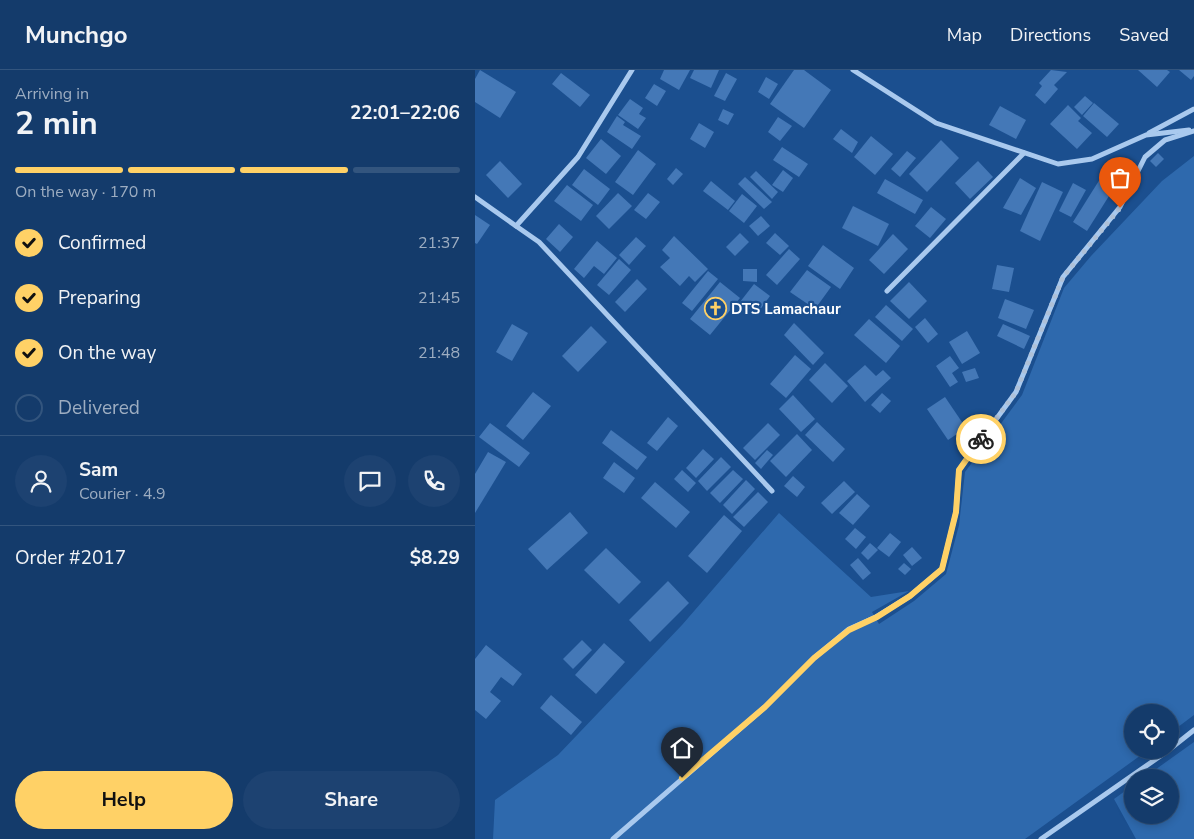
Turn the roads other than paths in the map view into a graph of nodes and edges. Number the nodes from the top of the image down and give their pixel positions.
1 (633, 70) edge
2 (853, 70) edge
3 (1194, 109) edge
4 (1194, 130) edge
5 (1146, 135) junction
6 (1024, 153) junction
7 (475, 197) edge
8 (516, 226) junction
9 (887, 291) dead end
10 (773, 491) dead end
11 (1194, 730) edge
12 (1179, 742) edge
13 (1156, 759) edge
14 (613, 839) edge
15 (1041, 839) edge

1 - 8 street
2 - 6 street
3 - 5 street
4 - 5 street
4 - 14 street
5 - 6 street
6 - 9 street
7 - 8 street
8 - 10 street
11 - 12 street
13 - 15 street

